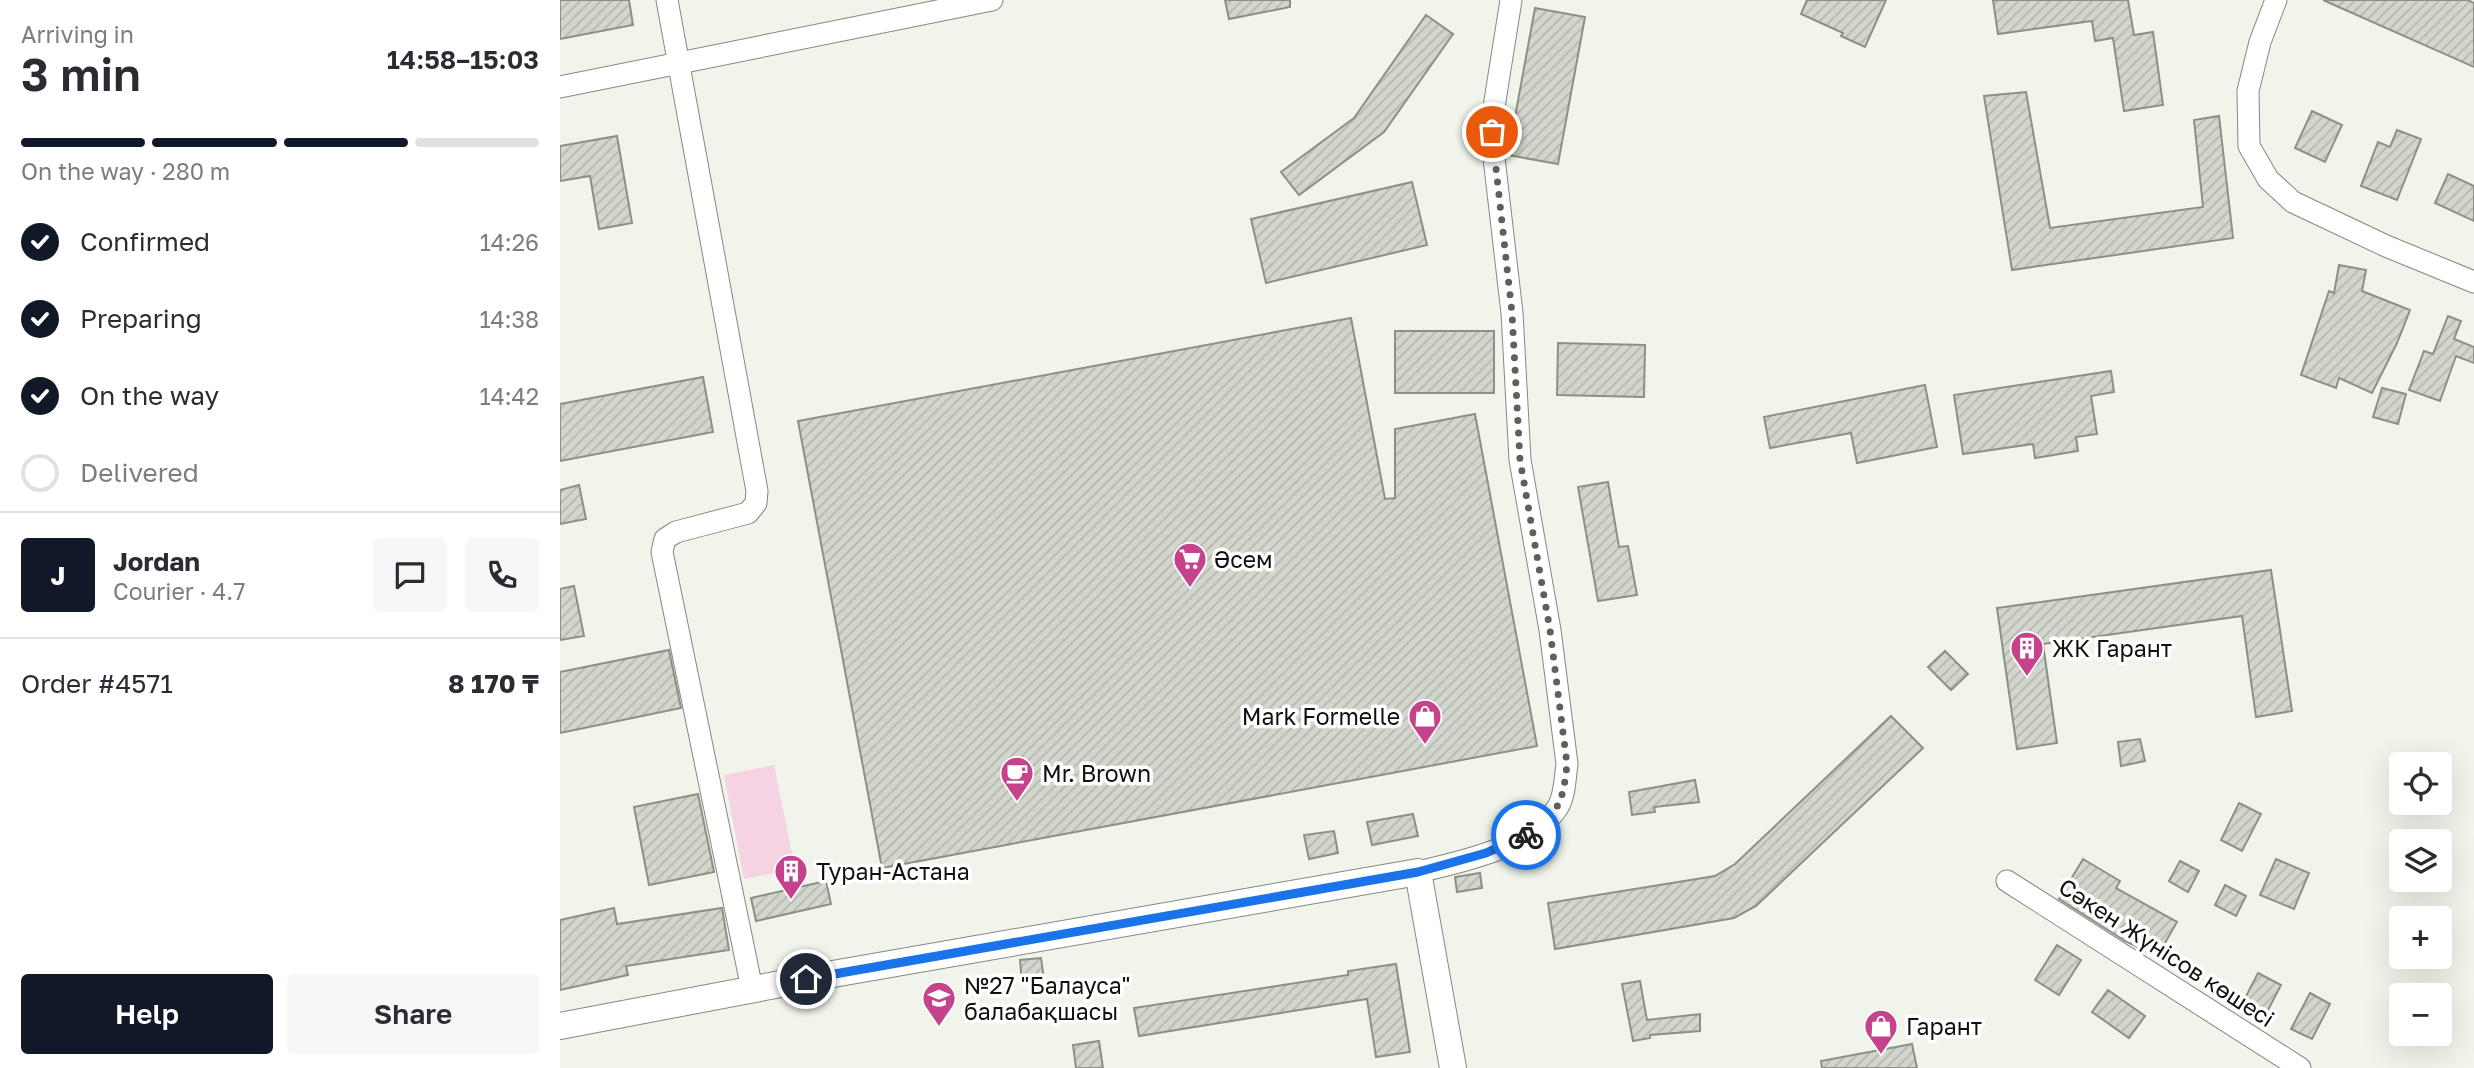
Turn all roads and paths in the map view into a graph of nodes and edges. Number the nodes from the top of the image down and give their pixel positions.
1 (667, 0) edge
2 (992, 0) edge
3 (1510, 0) edge
4 (2276, 0) edge
5 (679, 64) junction
6 (560, 87) edge
7 (2474, 282) edge
8 (1418, 872) junction
9 (2007, 881) dead end
10 (752, 989) junction
11 (560, 1026) edge
12 (1453, 1068) edge
13 (2300, 1068) edge

1 - 5 street
2 - 5 street
3 - 8 street
4 - 7 street
5 - 6 street
5 - 10 street
8 - 10 street
8 - 12 street
9 - 13 street, Сәкен Жүнісов көшесі
10 - 11 street

